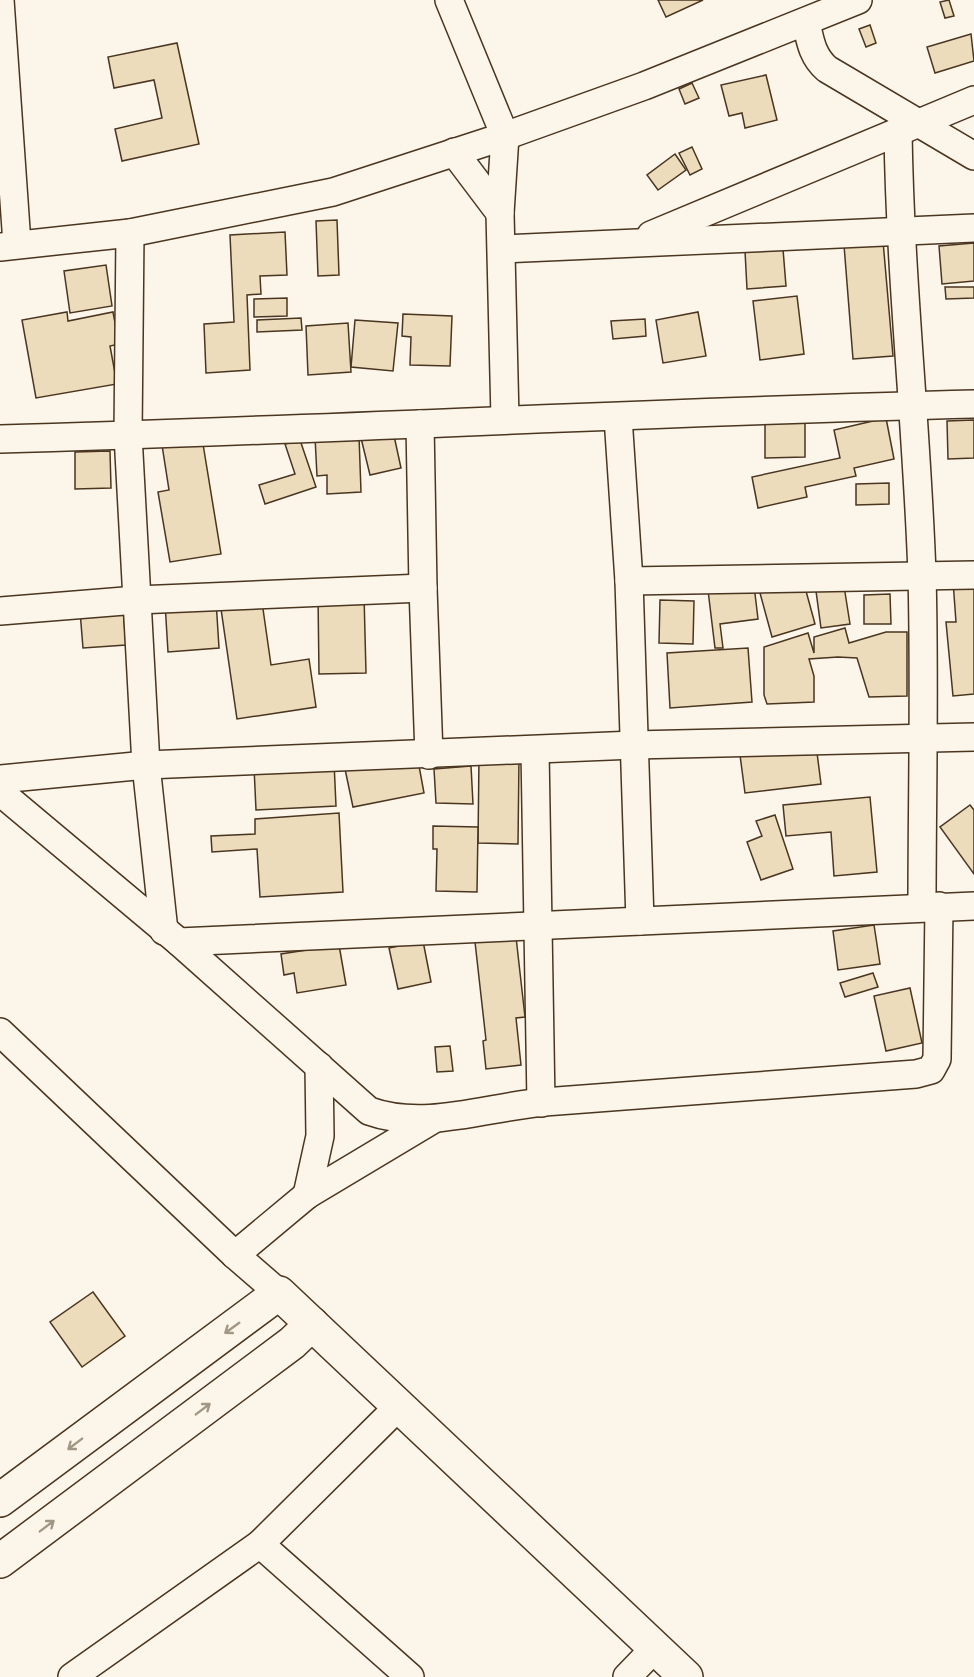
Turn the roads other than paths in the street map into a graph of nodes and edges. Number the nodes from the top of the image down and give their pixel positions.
1 (0, 0) edge
2 (449, 0) edge
3 (858, 0) edge
4 (806, 22) junction
5 (1, 29) edge
6 (974, 100) edge
7 (908, 127) junction
8 (505, 136) junction
9 (454, 152) junction
10 (974, 156) edge
11 (500, 213) junction
12 (974, 228) edge
13 (900, 231) junction
14 (130, 233) junction
15 (634, 242) junction
16 (9, 246) edge
17 (503, 249) junction
18 (974, 404) edge
19 (914, 406) junction
20 (618, 417) junction
21 (505, 418) junction
22 (420, 424) junction
23 (128, 435) junction
24 (0, 438) edge
25 (974, 575) edge
26 (922, 576) junction
27 (629, 581) junction
28 (423, 588) junction
29 (137, 600) junction
30 (0, 611) edge
31 (974, 737) edge
32 (923, 740) junction
33 (634, 745) junction
34 (535, 751) junction
35 (429, 755) junction
36 (146, 765) junction
37 (0, 779) edge
38 (0, 792) edge
39 (974, 906) edge
40 (930, 907) junction
41 (640, 921) junction
42 (538, 925) junction
43 (171, 937) junction
44 (0, 1032) edge
45 (319, 1066) junction
46 (541, 1103) junction
47 (437, 1118) junction
48 (307, 1195) junction
49 (235, 1255) junction
50 (279, 1293) junction
51 (312, 1324) junction
52 (399, 1406) junction
53 (0, 1500) edge
54 (260, 1544) junction
55 (0, 1561) edge
56 (655, 1648) junction
57 (79, 1675) edge
58 (410, 1677) edge
59 (627, 1677) edge
60 (686, 1677) edge

1 - 5 street
2 - 8 street
3 - 4 street
4 - 7 street
4 - 8 street
5 - 16 street
6 - 7 street
7 - 10 street
7 - 13 street
7 - 15 street
8 - 9 street
8 - 11 street
9 - 11 street
9 - 14 street
11 - 17 street
12 - 13 street
13 - 15 street
13 - 19 street
14 - 16 street
14 - 23 street
15 - 17 street
17 - 21 street
18 - 19 street
19 - 20 street
19 - 26 street
20 - 21 street
20 - 27 street
21 - 22 street
22 - 23 street
22 - 28 street
23 - 24 street
23 - 29 street
25 - 26 street
26 - 27 street
26 - 32 street
27 - 33 street
28 - 29 street
28 - 35 street
29 - 30 street
29 - 36 street
31 - 32 street
32 - 33 street
32 - 40 street
33 - 34 street
33 - 41 street
34 - 35 street
34 - 42 street
35 - 36 street
36 - 37 street
36 - 43 street
38 - 43 street
39 - 40 street
40 - 41 street
40 - 46 street
41 - 42 street
42 - 43 street
42 - 46 street
43 - 45 street
44 - 49 street
45 - 47 street
45 - 48 street
46 - 47 street
47 - 48 street
48 - 49 street
49 - 50 street
50 - 51 main road
50 -> 53 main road
51 - 52 main road
55 -> 51 main road
52 - 54 street
52 - 56 main road
54 - 57 street
54 - 58 street
56 - 59 street
56 - 60 main road

